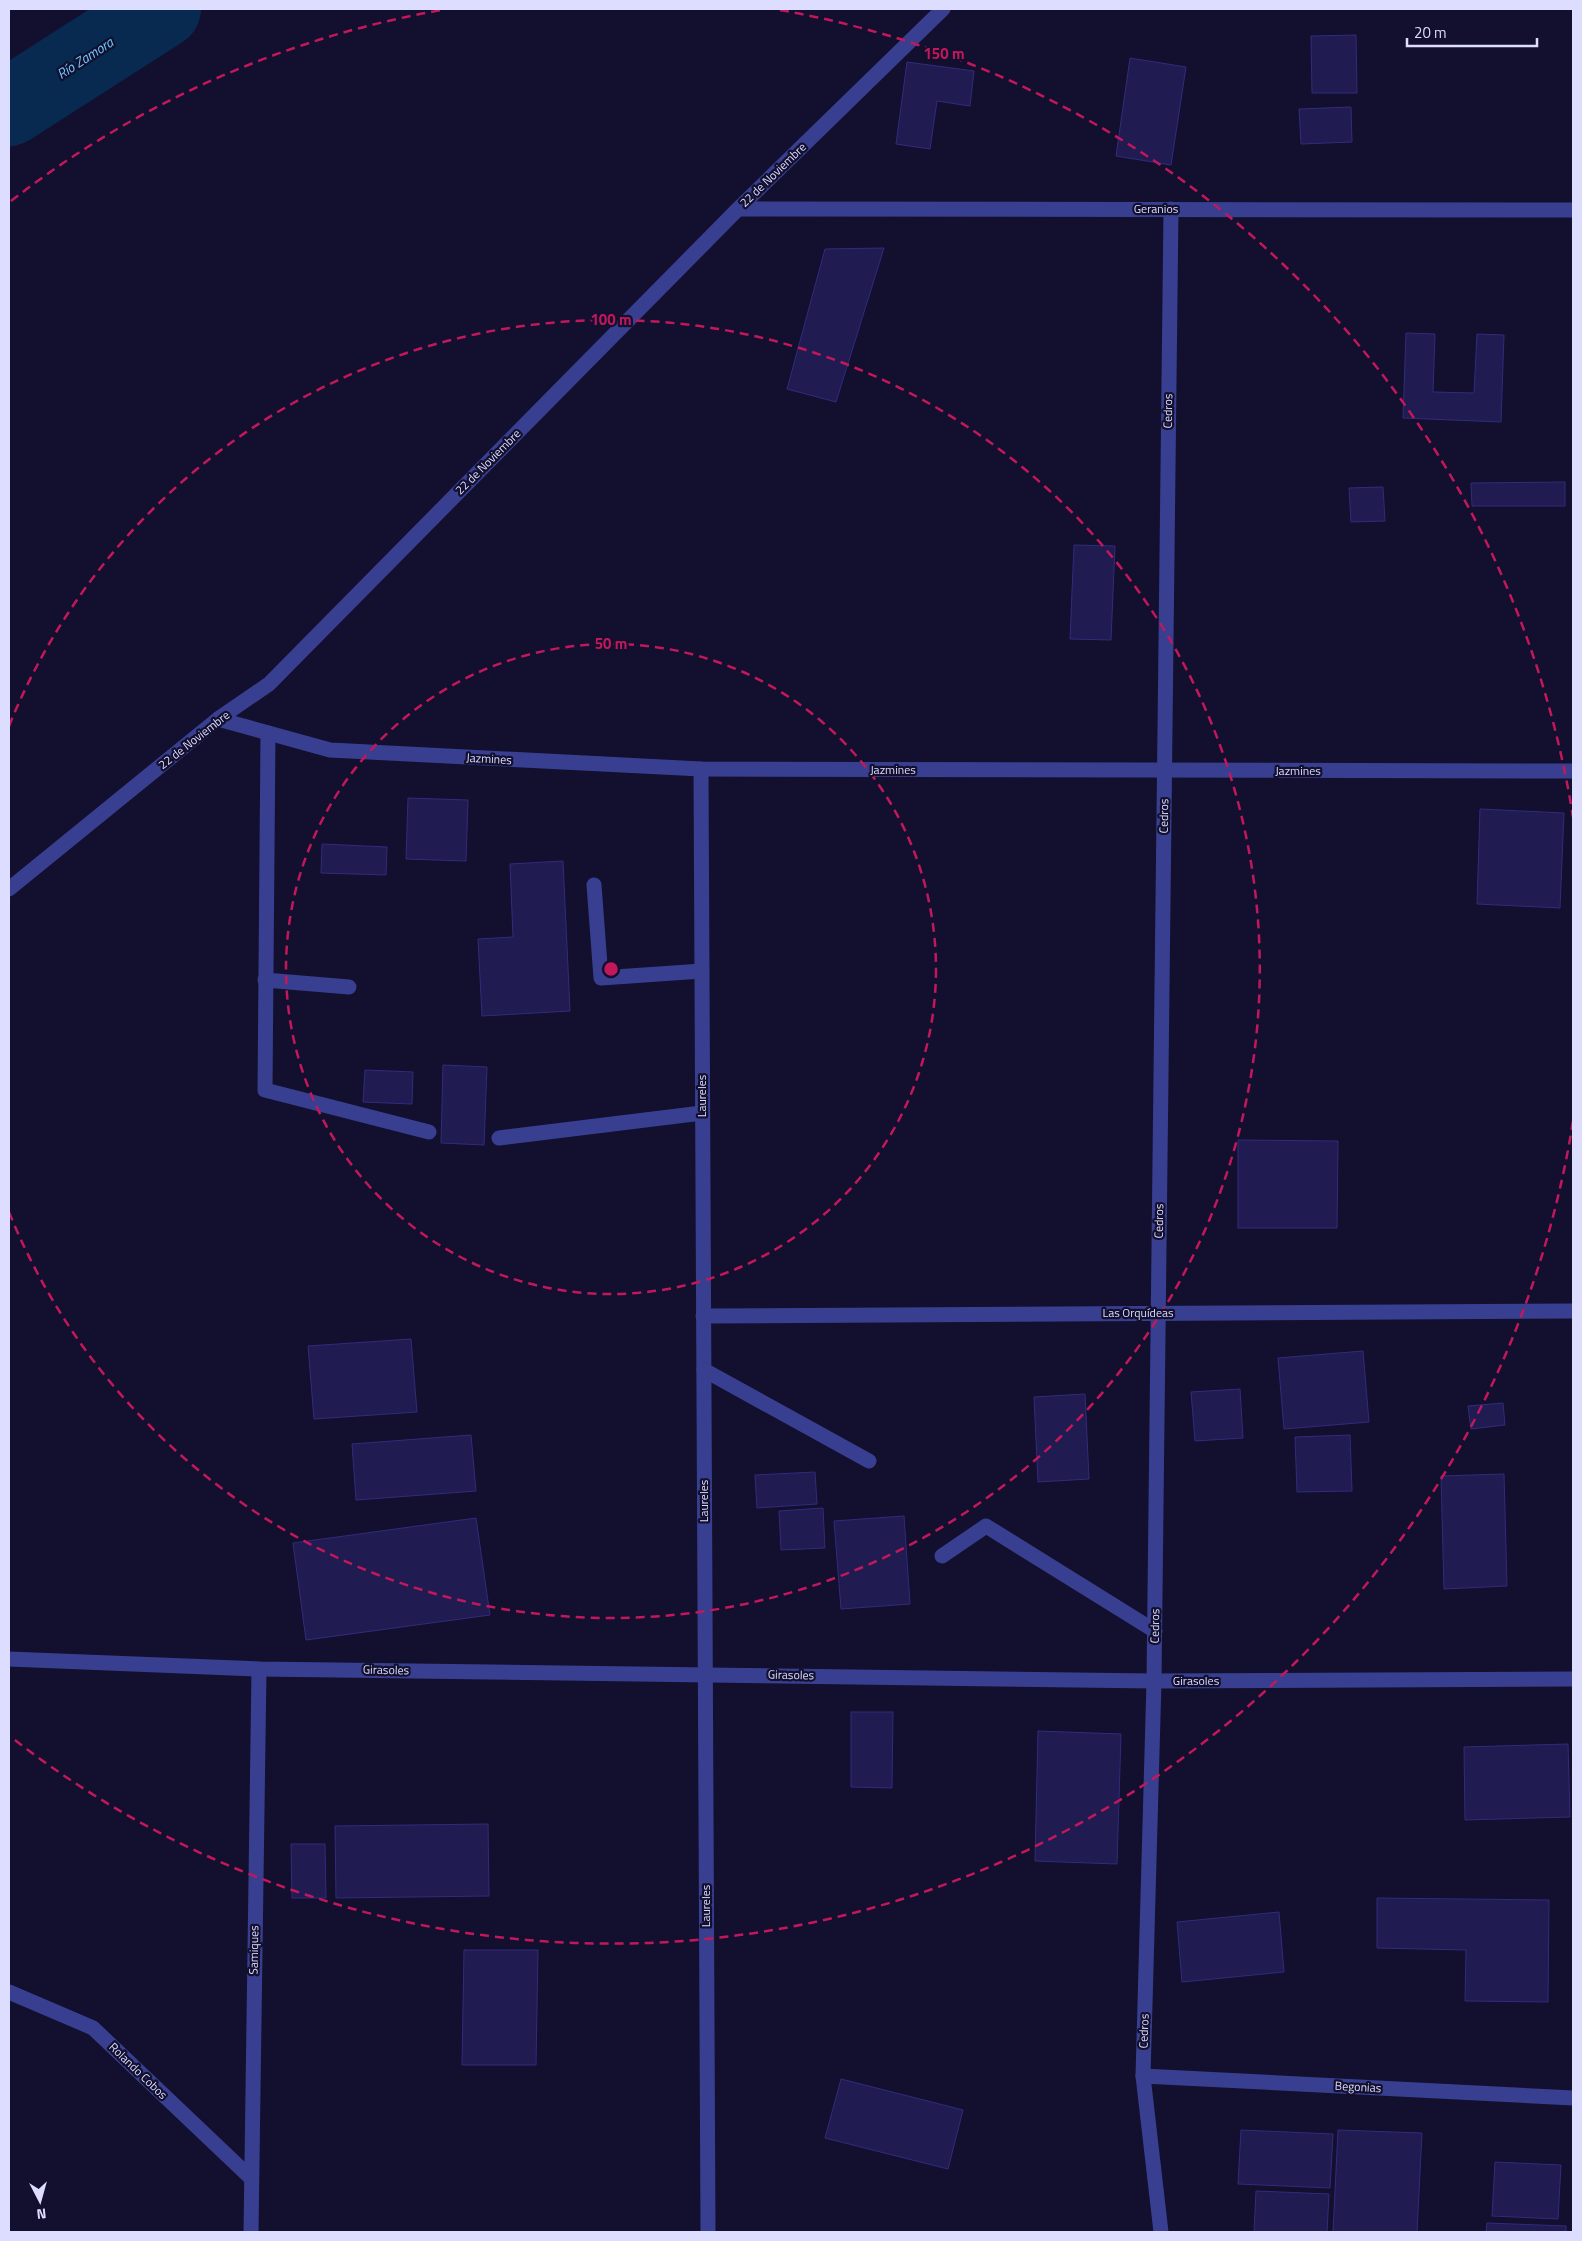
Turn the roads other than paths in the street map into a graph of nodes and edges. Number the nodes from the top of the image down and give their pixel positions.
1 (943, 9) edge
2 (738, 209) junction
3 (1171, 209) junction
4 (1573, 210) edge
5 (218, 719) junction
6 (268, 732) junction
7 (701, 769) junction
8 (1164, 770) junction
9 (1573, 772) edge
10 (594, 884) dead end
11 (9, 890) edge
12 (702, 971) junction
13 (265, 980) junction
14 (349, 987) dead end
15 (702, 1113) junction
16 (429, 1132) dead end
17 (499, 1138) dead end
18 (1573, 1311) edge
19 (1158, 1313) junction
20 (703, 1316) junction
21 (704, 1370) junction
22 (869, 1462) dead end
23 (942, 1556) dead end
24 (1155, 1631) junction
25 (9, 1659) edge
26 (259, 1668) junction
27 (704, 1674) junction
28 (1573, 1679) edge
29 (1154, 1681) junction
30 (9, 1992) edge
31 (1143, 2076) junction
32 (1573, 2098) edge
33 (250, 2178) junction
34 (251, 2232) edge
35 (708, 2232) edge
36 (1161, 2232) edge

1 - 2 street, 22 de Noviembre
2 - 3 street, Geranios
2 - 5 street, 22 de Noviembre
3 - 4 street, Geranios
3 - 8 street, Cedros
5 - 6 street, Jazmines
5 - 11 street, 22 de Noviembre
6 - 7 street, Jazmines
6 - 13 street
7 - 8 street, Jazmines
7 - 12 street, Laureles
8 - 9 street, Jazmines
8 - 19 street, Cedros
10 - 12 street
12 - 15 street, Laureles
13 - 14 street
13 - 16 street
15 - 17 street
15 - 20 street, Laureles
18 - 19 street, Las Orquídeas
19 - 20 street, Las Orquídeas
19 - 24 street, Cedros
20 - 21 street, Laureles
21 - 22 street
21 - 27 street, Laureles
23 - 24 street
24 - 29 street, Cedros
25 - 26 street, Girasoles
26 - 27 street, Girasoles
26 - 33 street, Samiques
27 - 29 street, Girasoles
27 - 35 street, Laureles
28 - 29 street, Girasoles
29 - 31 street, Cedros
30 - 33 street, Rolando Cobos
31 - 32 street, Begonias
31 - 36 street, Cedros
33 - 34 street, Samiques

